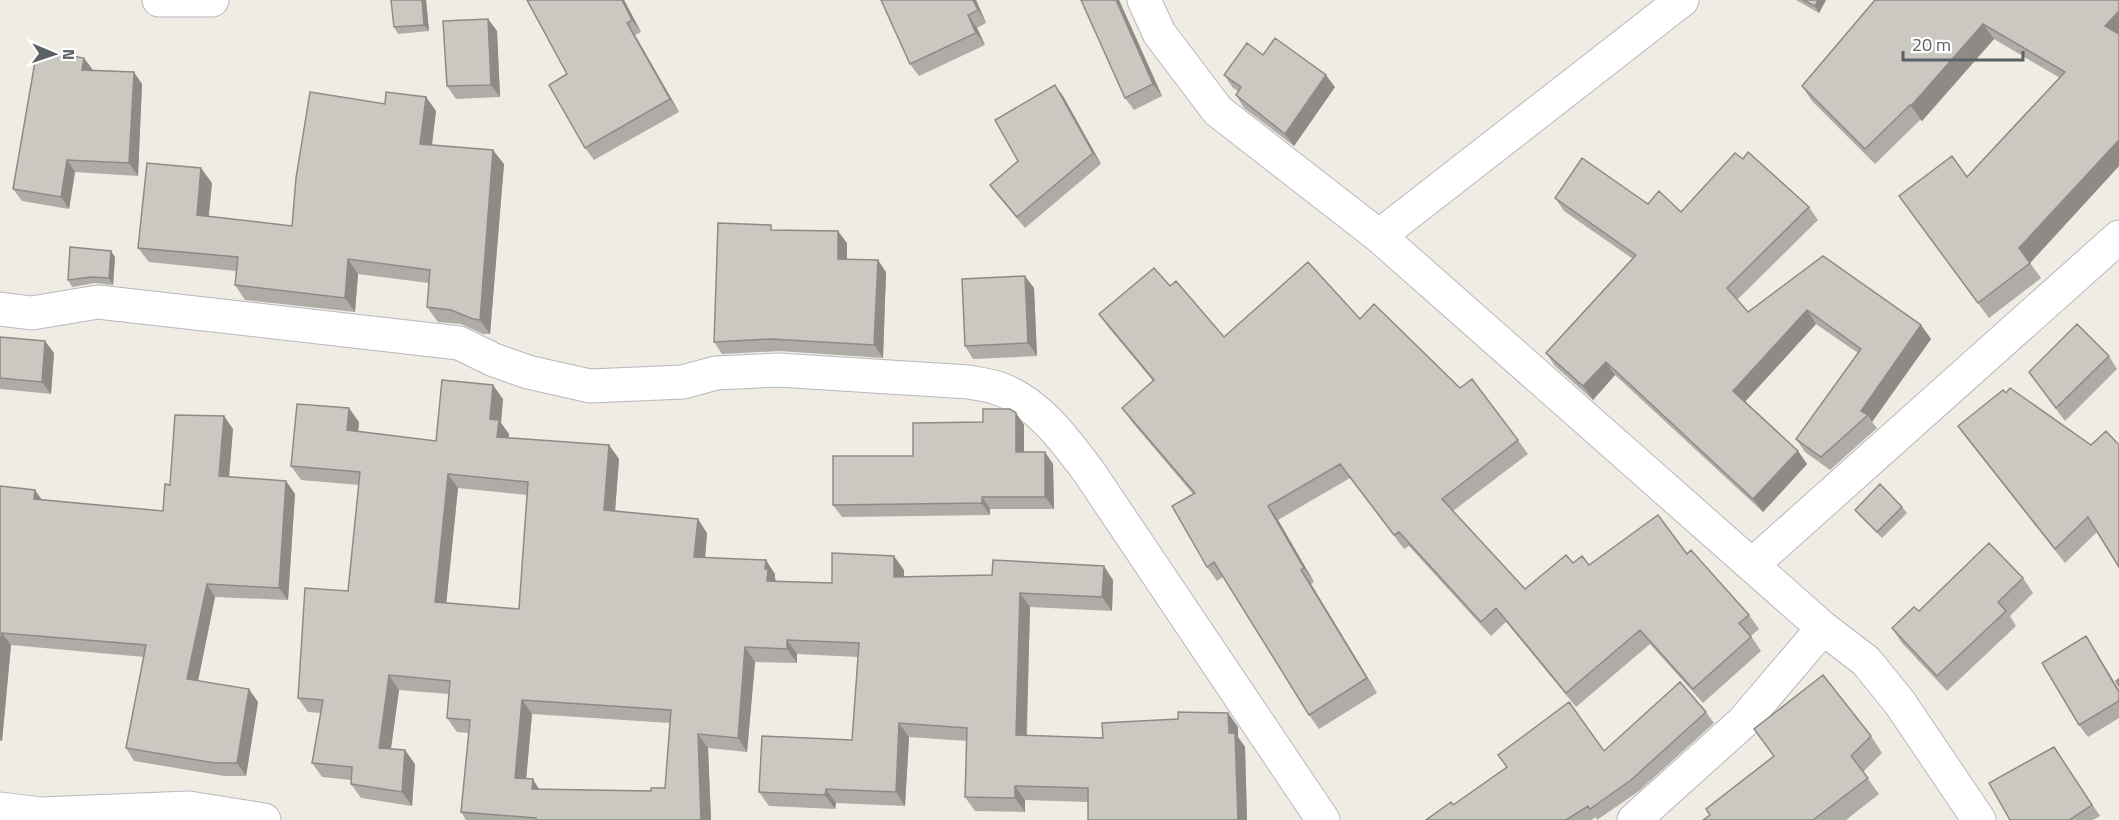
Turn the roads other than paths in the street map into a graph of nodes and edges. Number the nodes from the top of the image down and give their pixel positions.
1 (159, 0) edge
2 (212, 0) edge
3 (1144, 0) edge
4 (1682, 0) edge
5 (1378, 236) junction
6 (2119, 237) edge
7 (0, 309) edge
8 (1752, 565) junction
9 (1823, 628) junction
10 (0, 809) edge
11 (264, 820) edge
12 (1323, 820) edge
13 (1634, 820) edge
14 (1979, 820) edge

1 - 2 street
3 - 5 street
4 - 5 street
5 - 8 street
6 - 8 street
7 - 12 street
8 - 9 street
9 - 13 street
9 - 14 street
10 - 11 street

